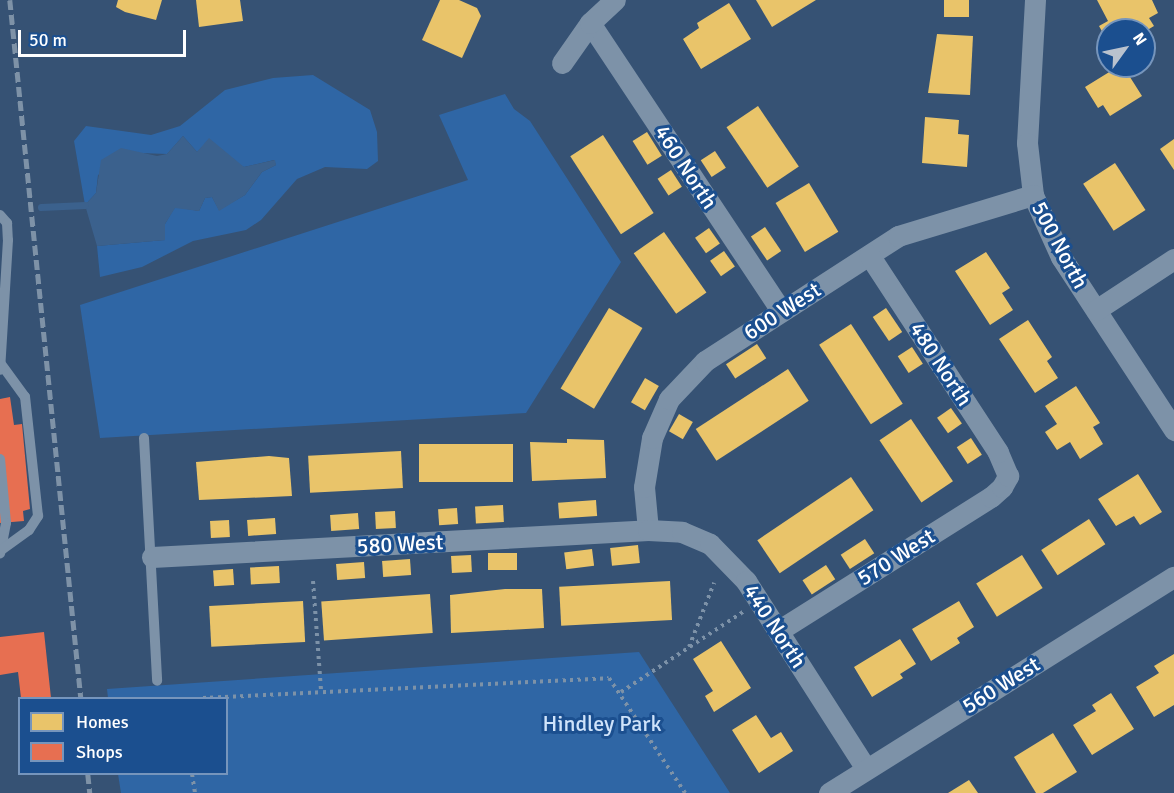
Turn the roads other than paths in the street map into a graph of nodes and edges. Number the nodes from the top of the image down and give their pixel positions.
1 (615, 0) edge
2 (1035, 0) edge
3 (591, 23) junction
4 (562, 63) dead end
5 (1033, 195) junction
6 (0, 215) edge
7 (869, 255) junction
8 (1174, 259) edge
9 (1096, 310) junction
10 (781, 311) junction
11 (1, 368) edge
12 (1174, 430) edge
13 (144, 438) dead end
14 (0, 459) edge
15 (1008, 476) joint
16 (648, 530) junction
17 (0, 552) edge
18 (152, 557) junction
19 (1174, 577) edge
20 (778, 631) junction
21 (158, 681) dead end
22 (866, 770) junction
23 (828, 793) edge

1 - 3 street
2 - 5 street, 500 North
3 - 4 street
3 - 10 street, 460 North
5 - 7 street, 600 West
5 - 9 street, 500 North
6 - 11 lane
7 - 10 street, 600 West
7 - 15 street, 480 North
8 - 9 street
9 - 12 street, 500 North
10 - 16 street, 600 West
11 - 17 lane
13 - 18 lane
14 - 17 lane
15 - 20 street, 570 West
16 - 18 street, 580 West
16 - 20 street, 440 North
18 - 21 lane
19 - 22 street, 560 West
20 - 22 street, 440 North
22 - 23 street, 560 West

